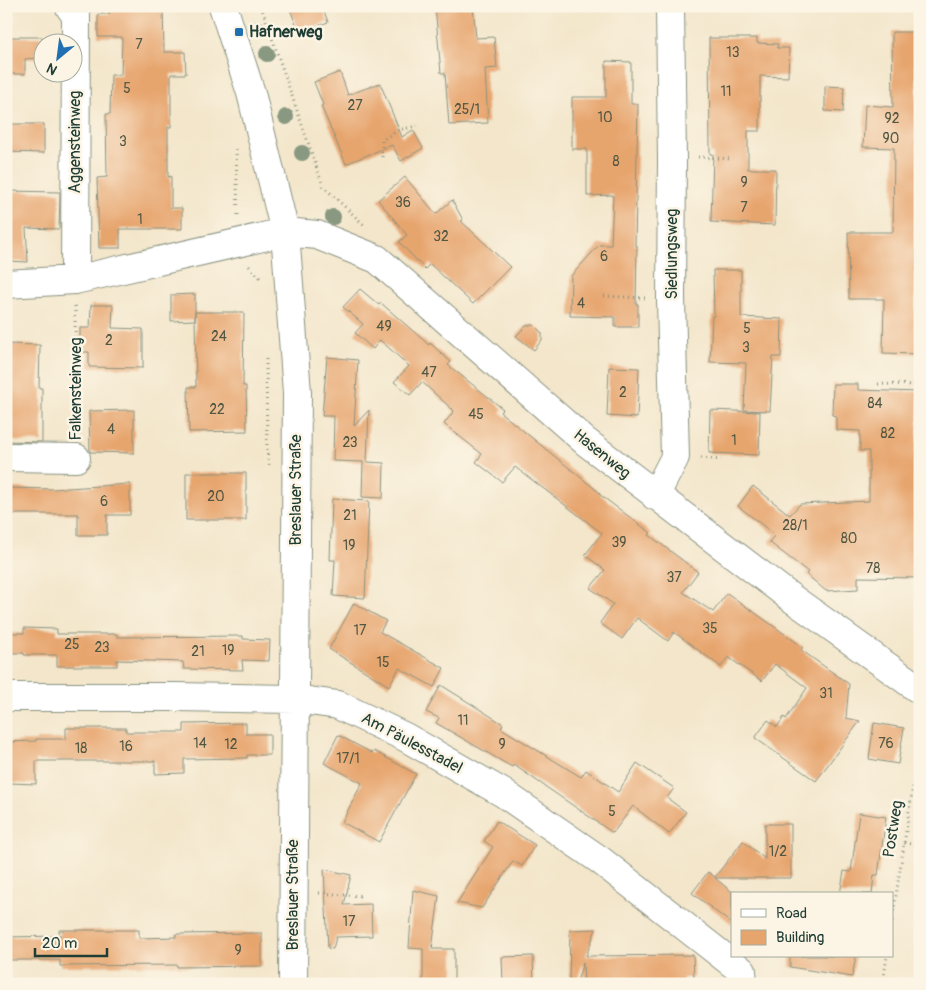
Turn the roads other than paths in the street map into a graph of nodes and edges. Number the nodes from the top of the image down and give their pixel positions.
1 (69, 6) edge
2 (223, 6) edge
3 (670, 6) edge
4 (285, 232) junction
5 (75, 280) junction
6 (6, 284) edge
7 (6, 457) edge
8 (76, 458) road end
9 (655, 496) junction
10 (920, 690) edge
11 (6, 697) edge
12 (295, 699) junction
13 (293, 984) edge
14 (743, 984) edge

1 - 5 street, Aggensteinweg
2 - 4 street, Breslauer Straße
3 - 9 street, Siedlungsweg
4 - 5 street
4 - 9 street, Hasenweg
4 - 12 street, Breslauer Straße
5 - 6 street
7 - 8 street, Falkensteinweg
9 - 10 street, Hasenweg
11 - 12 street, Am Päulesstadel
12 - 13 street, Breslauer Straße
12 - 14 street, Am Päulesstadel

